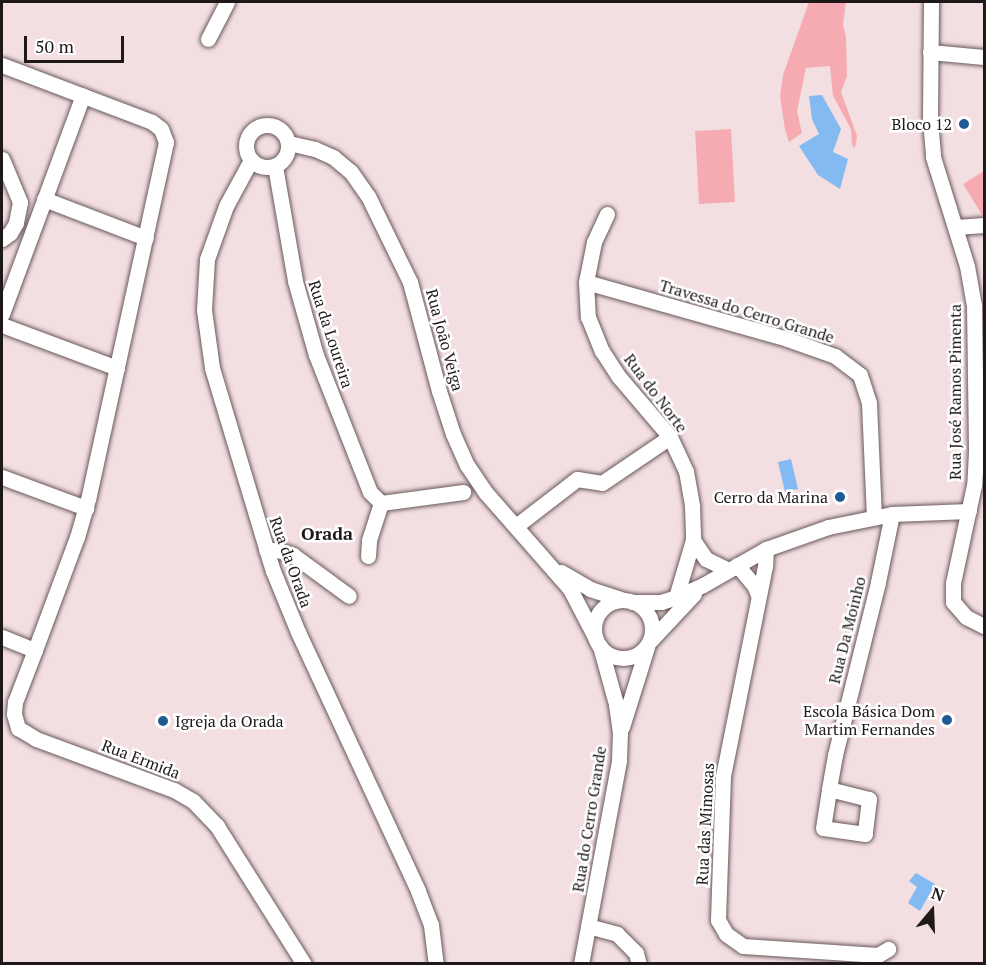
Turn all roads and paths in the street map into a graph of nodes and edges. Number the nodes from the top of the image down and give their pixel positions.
1 (227, 2) edge
2 (931, 2) edge
3 (208, 39) dead end
4 (930, 52) junction
5 (984, 57) edge
6 (2, 64) edge
7 (83, 95) junction
8 (289, 143) junction
9 (2, 159) edge
10 (251, 160) junction
11 (274, 166) junction
12 (44, 199) junction
13 (607, 214) dead end
14 (984, 225) edge
15 (956, 227) junction
16 (146, 238) junction
17 (2, 239) edge
18 (586, 282) junction
19 (2, 314) edge
20 (2, 325) edge
21 (117, 368) junction
22 (670, 437) junction
23 (2, 477) edge
24 (464, 492) dead end
25 (381, 503) junction
26 (86, 508) junction
27 (969, 511) junction
28 (892, 514) junction
29 (874, 516) junction
30 (516, 526) junction
31 (693, 540) junction
32 (766, 549) junction
33 (266, 550) junction
34 (368, 556) dead end
35 (733, 567) junction
36 (553, 568) junction
37 (703, 585) junction
38 (758, 595) junction
39 (349, 596) dead end
40 (676, 597) junction
41 (628, 601) junction
42 (984, 626) edge
43 (2, 637) edge
44 (598, 643) junction
45 (649, 643) junction
46 (35, 650) junction
47 (8, 700) edge
48 (620, 733) junction
49 (829, 789) dead end
50 (588, 926) junction
51 (888, 949) dead end
52 (304, 963) edge
53 (436, 963) edge
54 (581, 963) edge
55 (639, 963) edge

1 - 3 street
2 - 4 street, Rua José Ramos Pimenta
4 - 5 street
4 - 15 street, Rua José Ramos Pimenta
6 - 7 street
7 - 12 street
7 - 16 street
8 - 10 street
8 - 11 street
8 - 30 street, Rua João Veiga
9 - 17 street
10 - 11 street
10 - 33 street, Rua da Orada
11 - 25 street, Rua da Loureira
12 - 16 street
12 - 19 street
13 - 18 street, Rua do Norte
14 - 15 street
15 - 27 street, Rua José Ramos Pimenta
16 - 21 street
18 - 22 street, Rua do Norte
18 - 29 street, Travessa do Cerro Grande
20 - 21 street
21 - 26 street
22 - 30 street
22 - 31 street, Rua do Norte
23 - 26 street
24 - 25 street
25 - 34 street
26 - 46 street
27 - 28 street
27 - 42 street, Rua José Ramos Pimenta
28 - 29 street
28 - 49 street, Rua Da Moinho
29 - 32 street
30 - 36 street, Rua João Veiga
31 - 35 street
31 - 40 street, Rua do Norte
32 - 35 street
32 - 38 street, Rua das Mimosas
33 - 39 street
33 - 53 street, Rua da Orada
35 - 37 street
35 - 38 street
36 - 41 street
36 - 44 street, Rua do Cerro Grande
37 - 40 street
37 - 45 street
38 - 51 street, Rua das Mimosas
40 - 41 street
41 - 44 street
41 - 45 street
43 - 46 street
44 - 45 street
44 - 48 street, Rua do Cerro Grande
45 - 48 street
46 - 47 street
47 - 52 street, Rua Ermida
48 - 50 street, Rua do Cerro Grande
50 - 54 street, Rua do Cerro Grande
50 - 55 street

